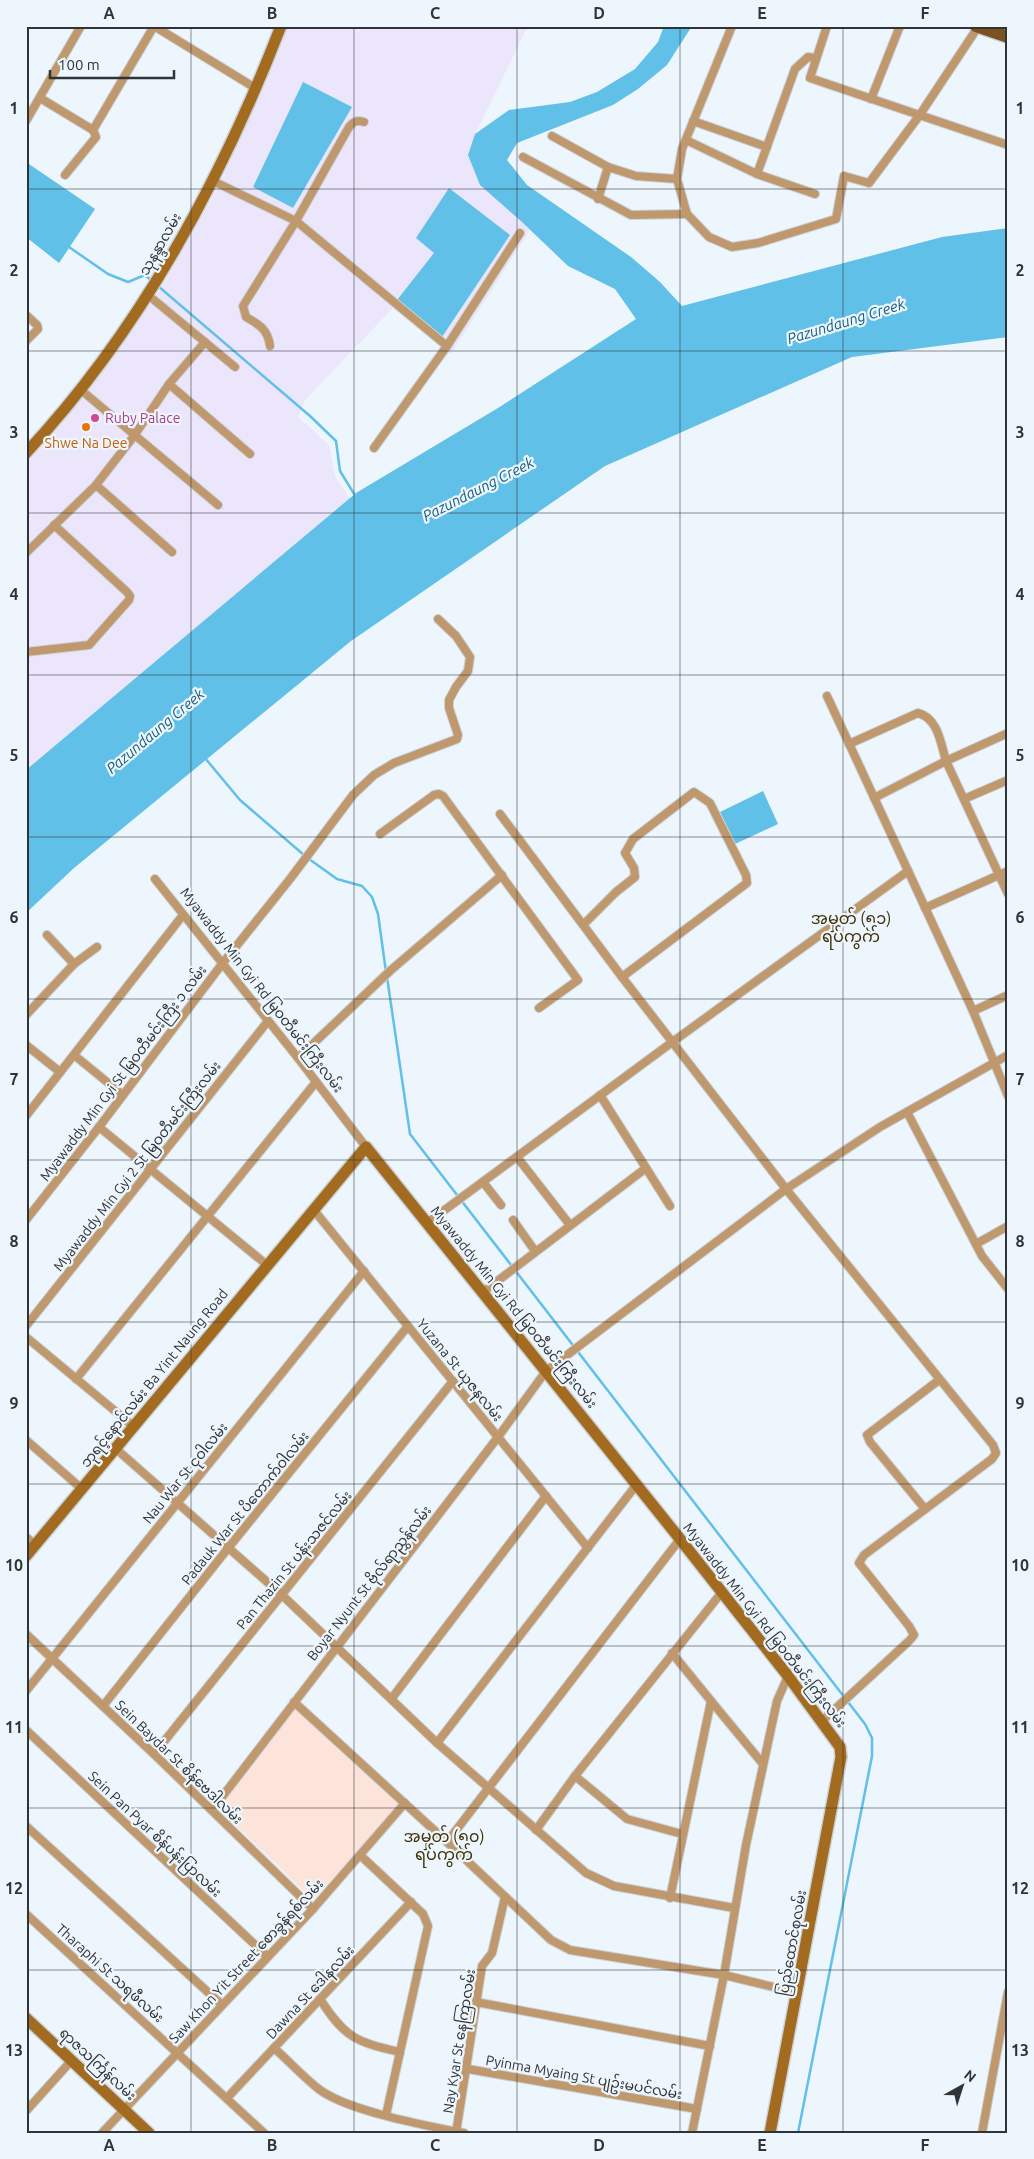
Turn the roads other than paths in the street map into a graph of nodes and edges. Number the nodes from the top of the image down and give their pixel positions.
1 (81, 26) edge
2 (154, 26) edge
3 (281, 26) edge
4 (732, 26) edge
5 (827, 26) edge
6 (900, 26) edge
7 (977, 27) edge
8 (1008, 36) edge
9 (815, 58) junction
10 (257, 89) junction
11 (40, 98) junction
12 (871, 99) junction
13 (919, 116) junction
14 (26, 121) edge
15 (694, 121) junction
16 (364, 122) dead end
17 (93, 130) junction
18 (552, 136) dead end
19 (686, 140) junction
20 (1008, 145) edge
21 (767, 148) junction
22 (523, 157) dead end
23 (608, 167) junction
24 (757, 174) junction
25 (65, 175) dead end
26 (677, 179) junction
27 (213, 181) junction
28 (815, 194) dead end
29 (598, 199) junction
30 (687, 214) junction
31 (296, 221) junction
32 (520, 233) dead end
33 (148, 295) junction
34 (26, 315) edge
35 (26, 341) edge
36 (205, 342) junction
37 (270, 346) dead end
38 (447, 346) junction
39 (235, 367) dead end
40 (169, 384) junction
41 (81, 390) junction
42 (134, 436) junction
43 (374, 448) dead end
44 (26, 453) edge
45 (250, 454) dead end
46 (96, 485) junction
47 (218, 505) dead end
48 (54, 525) junction
49 (172, 552) dead end
50 (26, 553) edge
51 (438, 619) dead end
52 (26, 652) edge
53 (827, 696) dead end
54 (1008, 733) edge
55 (849, 744) junction
56 (946, 761) junction
57 (1008, 780) edge
58 (874, 798) junction
59 (964, 799) junction
60 (500, 814) dead end
61 (380, 834) dead end
62 (908, 871) junction
63 (1008, 871) edge
64 (502, 875) junction
65 (999, 875) junction
66 (155, 879) dead end
67 (1008, 894) edge
68 (925, 908) junction
69 (183, 915) junction
70 (583, 925) junction
71 (47, 935) dead end
72 (97, 947) dead end
73 (74, 964) junction
74 (222, 964) junction
75 (622, 977) junction
76 (1008, 995) edge
77 (539, 1008) dead end
78 (973, 1011) junction
79 (26, 1015) edge
80 (268, 1022) junction
81 (671, 1042) junction
82 (26, 1045) edge
83 (74, 1055) junction
84 (1008, 1055) edge
85 (298, 1058) junction
86 (994, 1063) junction
87 (60, 1072) junction
88 (316, 1082) junction
89 (123, 1095) junction
90 (600, 1095) junction
91 (1008, 1096) edge
92 (907, 1112) junction
93 (26, 1116) edge
94 (99, 1128) junction
95 (366, 1147) junction
96 (517, 1157) junction
97 (646, 1168) junction
98 (151, 1170) junction
99 (483, 1182) junction
100 (786, 1189) junction
101 (501, 1205) dead end
102 (670, 1206) dead end
103 (314, 1209) junction
104 (208, 1216) junction
105 (26, 1220) edge
106 (513, 1220) dead end
107 (427, 1223) junction
108 (570, 1226) junction
109 (1008, 1226) edge
110 (976, 1244) junction
111 (535, 1252) junction
112 (267, 1265) junction
113 (364, 1271) junction
114 (1008, 1289) edge
115 (483, 1292) junction
116 (26, 1326) edge
117 (408, 1326) junction
118 (26, 1337) edge
119 (546, 1371) junction
120 (76, 1379) junction
121 (939, 1380) junction
122 (453, 1381) junction
123 (133, 1426) junction
124 (498, 1437) junction
125 (26, 1440) edge
126 (115, 1448) junction
127 (637, 1484) junction
128 (82, 1489) junction
129 (546, 1496) junction
130 (178, 1502) junction
131 (925, 1509) junction
132 (680, 1538) junction
133 (31, 1541) edge
134 (229, 1547) junction
135 (588, 1548) junction
136 (26, 1556) edge
137 (722, 1592) junction
138 (282, 1595) junction
139 (26, 1634) edge
140 (335, 1646) junction
141 (672, 1653) junction
142 (52, 1659) junction
143 (788, 1676) junction
144 (26, 1690) edge
145 (392, 1698) junction
146 (711, 1700) junction
147 (294, 1702) junction
148 (103, 1706) junction
149 (822, 1721) junction
150 (26, 1730) edge
151 (437, 1742) junction
152 (154, 1754) junction
153 (841, 1758) joint
154 (763, 1764) junction
155 (575, 1776) junction
156 (487, 1787) junction
157 (405, 1803) junction
158 (212, 1810) junction
159 (26, 1826) edge
160 (536, 1830) junction
161 (682, 1834) junction
162 (447, 1842) junction
163 (360, 1855) junction
164 (505, 1897) junction
165 (670, 1898) junction
166 (411, 1902) junction
167 (734, 1908) junction
168 (313, 1909) junction
169 (26, 1914) edge
170 (267, 1956) junction
171 (724, 1975) junction
172 (1008, 1992) edge
173 (798, 1993) junction
174 (320, 1999) junction
175 (476, 2002) junction
176 (222, 2005) junction
177 (26, 2018) edge
178 (710, 2046) junction
179 (274, 2048) junction
180 (178, 2052) junction
181 (400, 2052) junction
182 (72, 2060) junction
183 (468, 2069) junction
184 (227, 2098) junction
185 (124, 2109) junction
186 (697, 2109) junction
187 (26, 2111) edge
188 (386, 2115) junction
189 (459, 2132) edge
190 (102, 2133) edge
191 (149, 2133) edge
192 (264, 2133) edge
193 (692, 2133) edge
194 (770, 2133) edge
195 (982, 2133) edge

1 - 11 street
2 - 10 street
2 - 17 street
3 - 10 main road, သုနန္ဒာလမ်း
4 - 15 street
5 - 9 street
6 - 12 street
7 - 8 main road
7 - 13 street
9 - 12 street
9 - 21 street
10 - 27 main road, သုနန္ဒာလမ်း
11 - 14 street
11 - 17 street
12 - 13 street
13 - 20 street
13 - 30 street
15 - 19 street
15 - 21 street
16 - 31 street
17 - 25 street
18 - 23 street
19 - 24 street
19 - 26 street
21 - 24 street
22 - 29 street
23 - 26 street
23 - 29 street
24 - 28 street
26 - 30 street
27 - 31 street
27 - 33 main road, သုနန္ဒာလမ်း
29 - 30 street
31 - 37 street
31 - 38 street
32 - 38 street
33 - 36 street
33 - 41 main road, သုနန္ဒာလမ်း
34 - 35 street
36 - 39 street
36 - 40 street
38 - 43 street
40 - 42 street
40 - 45 street
41 - 42 street
41 - 44 main road, သုနန္ဒာလမ်း
42 - 46 street
42 - 47 street
46 - 48 street
46 - 49 street
48 - 50 street
48 - 52 street
51 - 74 street, Myawaddy Min Gyi St မြဝတီမင်းကြီး ၁ လမ်း
53 - 55 street
54 - 56 street
55 - 56 street
55 - 58 street
56 - 58 street
56 - 59 street
57 - 59 street
58 - 62 street
59 - 65 street
60 - 70 street
61 - 64 street
62 - 68 street
62 - 81 street
63 - 65 street
64 - 77 street
64 - 85 street
65 - 67 street
65 - 68 street
66 - 69 street, Myawaddy Min Gyi Rd မြဝတီမင်းကြီးလမ်း
68 - 78 street
69 - 74 street, Myawaddy Min Gyi Rd မြဝတီမင်းကြီးလမ်း
69 - 83 street
70 - 75 street
70 - 75 street
71 - 73 street
72 - 73 street
73 - 79 street
74 - 80 street, Myawaddy Min Gyi Rd မြဝတီမင်းကြီးလမ်း
74 - 89 street, Myawaddy Min Gyi St မြဝတီမင်းကြီး ၁ လမ်း
75 - 81 street
76 - 78 street
78 - 86 street
80 - 85 street, Myawaddy Min Gyi Rd မြဝတီမင်းကြီးလမ်း
80 - 98 street, Myawaddy Min Gyi 2 St မြဝတီမင်းကြီးလမ်း
81 - 90 street
81 - 100 street
82 - 87 street
83 - 87 street
83 - 89 street
84 - 86 street, Boyar Nyunt St ဗိုလ်ရာညွှန်လမ်း
85 - 88 street, Myawaddy Min Gyi Rd မြဝတီမင်းကြီးလမ်း
86 - 91 street
86 - 92 street, Boyar Nyunt St ဗိုလ်ရာညွှန်လမ်း
87 - 93 street
88 - 95 street, Myawaddy Min Gyi Rd မြဝတီမင်းကြီးလမ်း
88 - 104 street
89 - 94 street, Myawaddy Min Gyi St မြဝတီမင်းကြီး ၁ လမ်း
90 - 96 street
90 - 97 street
92 - 100 street, Boyar Nyunt St ဗိုလ်ရာညွှန်လမ်း
92 - 110 street
94 - 98 street
94 - 105 street, Myawaddy Min Gyi St မြဝတီမင်းကြီး ၁ လမ်း
95 - 103 main road, ဘုရင့်နောင်လမ်း Ba Yint Naung Road
95 - 107 main road, Myawaddy Min Gyi Rd မြဝတီမင်းကြီးလမ်း
96 - 99 street
96 - 108 street
97 - 102 street
97 - 108 street
98 - 104 street
98 - 116 street, Myawaddy Min Gyi 2 St မြဝတီမင်းကြီးလမ်း
99 - 101 street
99 - 107 street
100 - 119 street, Boyar Nyunt St ဗိုလ်ရာညွှန်လမ်း
100 - 121 street
103 - 112 main road, ဘုရင့်နောင်လမ်း Ba Yint Naung Road
103 - 113 street, Yuzana St ယုဇနလမ်း
104 - 112 street
104 - 120 street
106 - 111 street
107 - 115 main road, Myawaddy Min Gyi Rd မြဝတီမင်းကြီးလမ်း
108 - 111 street
109 - 110 street
110 - 114 street
111 - 115 street
112 - 123 main road, ဘုရင့်နောင်လမ်း Ba Yint Naung Road
113 - 117 street, Yuzana St ယုဇနလမ်း
113 - 130 street, Nau War St ငုဝါလမ်း
115 - 119 main road, Myawaddy Min Gyi Rd မြဝတီမင်းကြီးလမ်း
117 - 122 street, Yuzana St ယုဇနလမ်း
117 - 134 street, Padauk War St ပိတောက်ဝါလမ်း
118 - 120 street
119 - 124 street, Boyar Nyunt St ဗိုလ်ရာညွှန်လမ်း
119 - 127 main road, Myawaddy Min Gyi Rd မြဝတီမင်းကြီးလမ်း
120 - 123 street
121 - 131 street
121 - 131 street
122 - 124 street, Yuzana St ယုဇနလမ်း
122 - 138 street, Pan Thazin St ပန်းသဇင်လမ်း
123 - 126 main road, ဘုရင့်နောင်လမ်း Ba Yint Naung Road
124 - 129 street, Yuzana St ယုဇနလမ်း
124 - 140 street, Boyar Nyunt St ဗိုလ်ရာညွှန်လမ်း
125 - 128 street
126 - 128 main road, ဘုရင့်နောင်လမ်း Ba Yint Naung Road
126 - 130 street
127 - 132 main road, Myawaddy Min Gyi Rd မြဝတီမင်းကြီးလမ်း
127 - 135 street
128 - 133 main road, ဘုရင့်နောင်လမ်း Ba Yint Naung Road
129 - 135 street, Yuzana St ယုဇနလမ်း
129 - 145 street
130 - 134 street
130 - 142 street, Nau War St ငုဝါလမ်း
131 - 149 street
132 - 137 main road, Myawaddy Min Gyi Rd မြဝတီမင်းကြီးလမ်း
132 - 156 street
133 - 136 main road, ဘုရင့်နောင်လမ်း Ba Yint Naung Road
134 - 138 street
134 - 148 street, Padauk War St ပိတောက်ဝါလမ်း
135 - 151 street
137 - 141 street
137 - 143 main road, Myawaddy Min Gyi Rd မြဝတီမင်းကြီးလမ်း
138 - 140 street
138 - 152 street, Pan Thazin St ပန်းသဇင်လမ်း
139 - 142 street, Sein Baydar St စိန်ဗေဒါလမ်း
140 - 145 street
140 - 147 street, Boyar Nyunt St ဗိုလ်ရာညွှန်လမ်း
141 - 146 street
141 - 155 street
142 - 144 street, Nau War St ငုဝါလမ်း
142 - 148 street, Sein Baydar St စိန်ဗေဒါလမ်း
143 - 149 main road, Myawaddy Min Gyi Rd မြဝတီမင်းကြီးလမ်း
143 - 154 street
145 - 151 street
146 - 154 street
146 - 161 street
147 - 157 street
147 - 158 street, Boyar Nyunt St ဗိုလ်ရာညွှန်လမ်း
148 - 152 street, Sein Baydar St စိန်ဗေဒါလမ်း
149 - 153 main road, Myawaddy Min Gyi Rd မြဝတီမင်းကြီးလမ်း
150 - 170 street, Sein Pan Pyar စိန်ပန်းပြာလမ်း
151 - 156 street
152 - 158 street, Sein Baydar St စိန်ဗေဒါလမ်း
153 - 173 main road, ပြည်ထောင်စုလမ်း
154 - 167 street
155 - 160 street
155 - 161 street
156 - 160 street
156 - 162 street
157 - 162 street
157 - 163 street, Saw Khon Yit Street စောခွန်ရစ်လမ်း
158 - 168 street, Sein Baydar St စိန်ဗေဒါလမ်း
159 - 176 street
160 - 165 street
161 - 165 street
162 - 164 street
163 - 166 street
163 - 168 street, Saw Khon Yit Street စောခွန်ရစ်လမ်း
164 - 171 street
164 - 175 street, Nay Kyar St နေကြာလမ်း
165 - 167 street
166 - 174 street, Dawna St ဒေါနလမ်း
166 - 181 street
167 - 171 street
168 - 170 street, Saw Khon Yit Street စောခွန်ရစ်လမ်း
169 - 180 street, Tharaphi St သရဖီလမ်း
170 - 176 street, Saw Khon Yit Street စောခွန်ရစ်လမ်း
171 - 173 street
171 - 178 street
172 - 195 street
173 - 194 main road, ပြည်ထောင်စုလမ်း
174 - 179 street, Dawna St ဒေါနလမ်း
174 - 181 street
175 - 178 street
175 - 183 street, Nay Kyar St နေကြာလမ်း
176 - 180 street, Saw Khon Yit Street စောခွန်ရစ်လမ်း
177 - 182 main road, ရာဇသင်္ကြန်လမ်း
178 - 186 street
179 - 184 street, Dawna St ဒေါနလမ်း
179 - 188 street
180 - 184 street, Tharaphi St သရဖီလမ်း
180 - 185 street, Saw Khon Yit Street စောခွန်ရစ်လမ်း
181 - 188 street
182 - 185 main road, ရာဇသင်္ကြန်လမ်း
182 - 187 street
183 - 186 street, Pyinma Myaing St ပျဥ်းမပင်လမ်း
183 - 189 street, Nay Kyar St နေကြာလမ်း
184 - 192 street, Tharaphi St သရဖီလမ်း
185 - 190 street, Saw Khon Yit Street စောခွန်ရစ်လမ်း
185 - 191 main road, ရာဇသင်္ကြန်လမ်း
186 - 193 street
188 - 189 street

